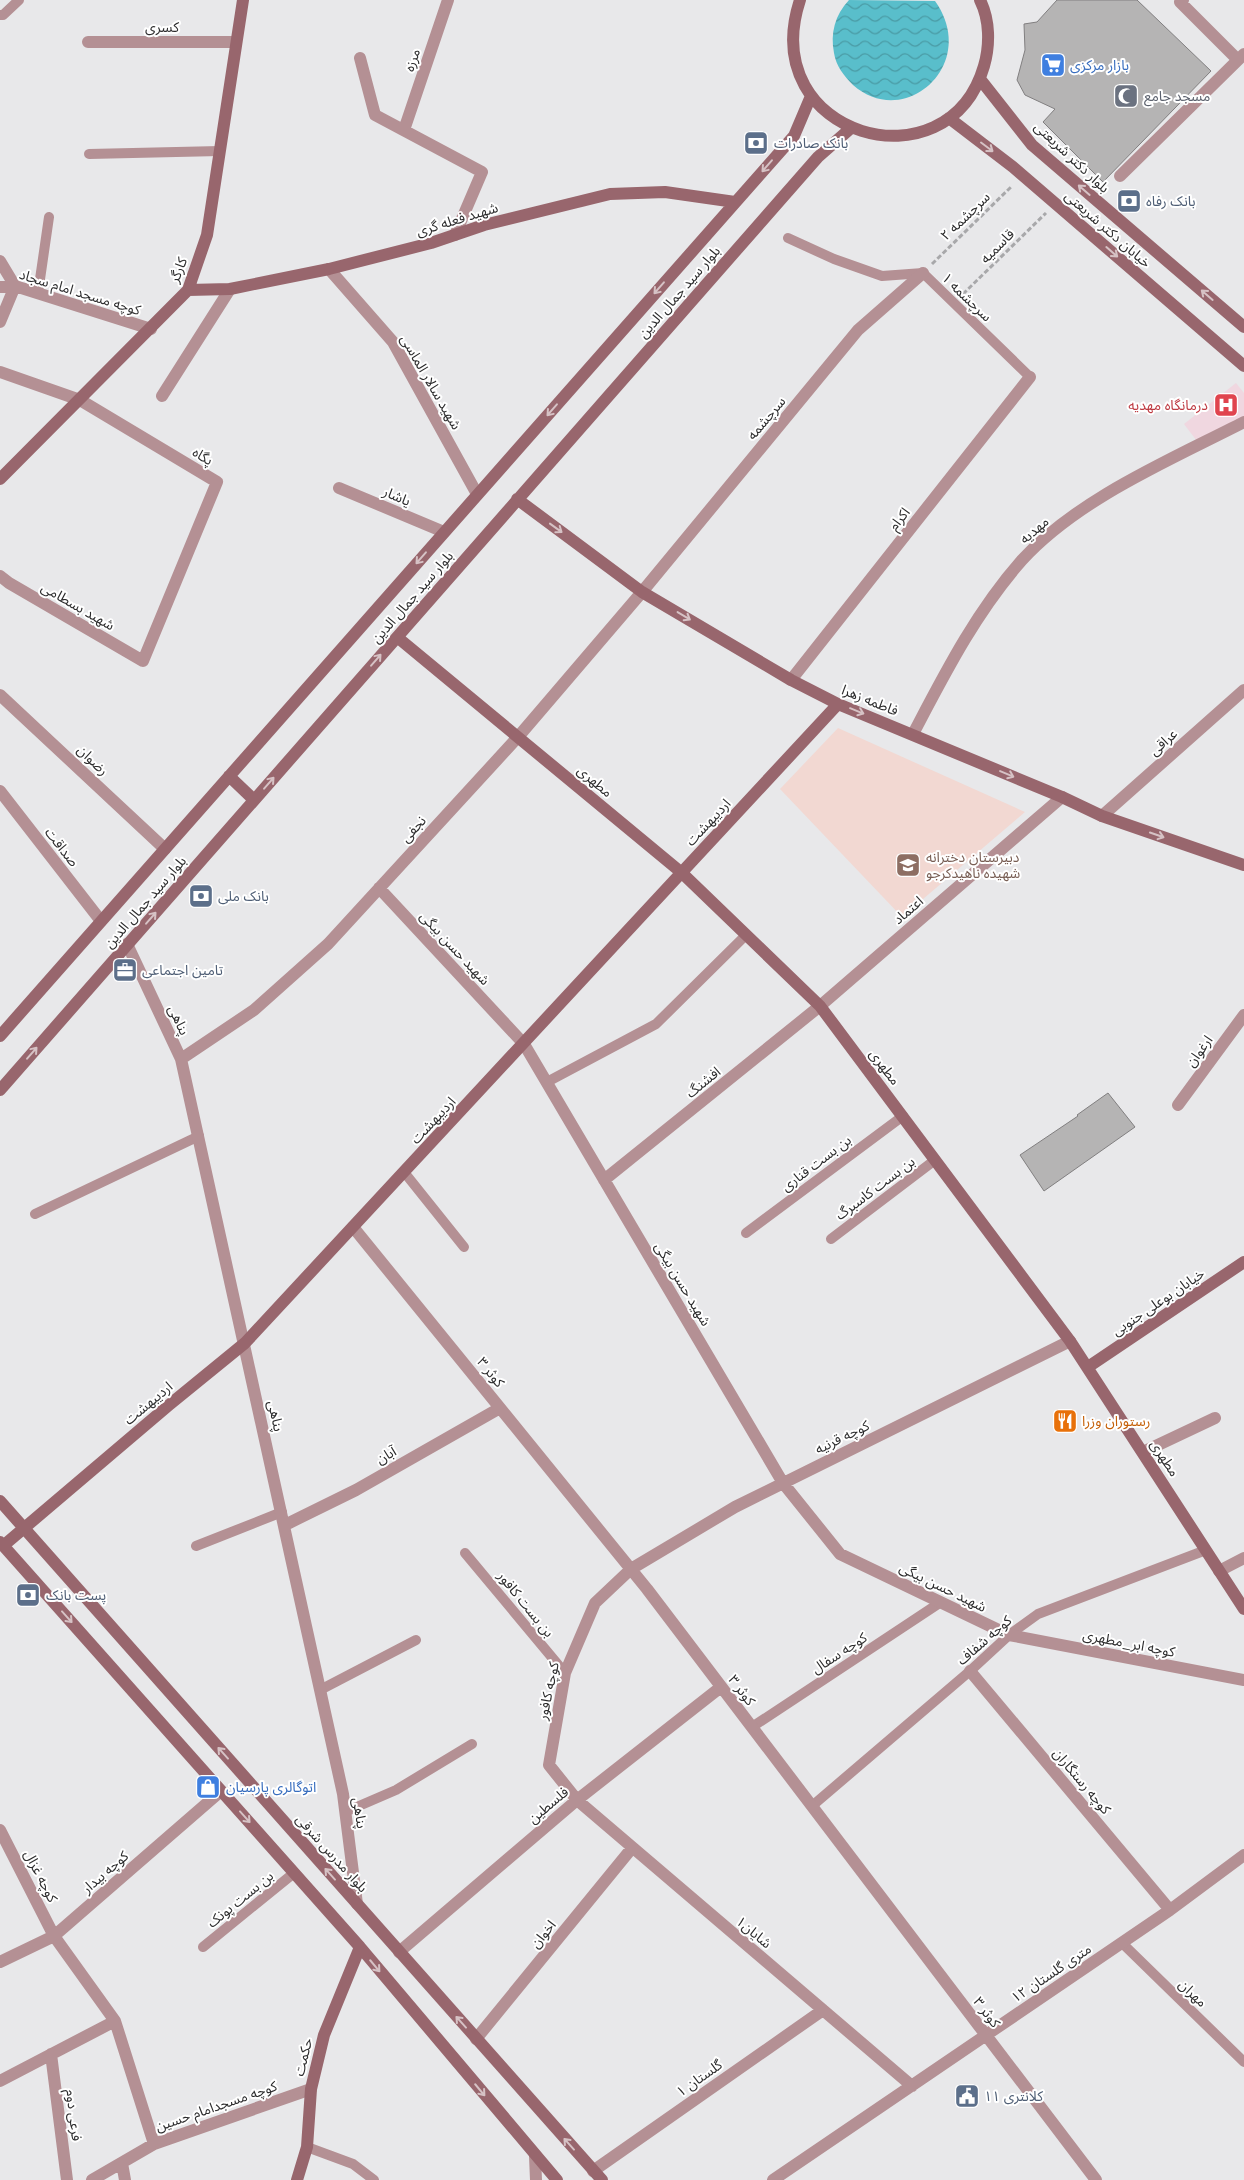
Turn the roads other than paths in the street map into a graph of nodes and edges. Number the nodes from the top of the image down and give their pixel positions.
1 (19, 0) edge
2 (243, 0) edge
3 (448, 0) edge
4 (800, 0) edge
5 (980, 0) edge
6 (1183, 0) edge
7 (0, 16) edge
8 (88, 42) dead end
9 (236, 42) junction
10 (1241, 57) edge
11 (360, 58) dead end
12 (980, 79) junction
13 (811, 96) junction
14 (948, 118) junction
15 (851, 128) junction
16 (404, 130) junction
17 (220, 151) junction
18 (89, 154) dead end
19 (1120, 176) dead end
20 (735, 202) junction
21 (48, 217) dead end
22 (455, 235) junction
23 (788, 238) dead end
24 (0, 261) edge
25 (329, 268) junction
26 (923, 273) junction
27 (15, 286) junction
28 (0, 287) edge
29 (230, 289) junction
30 (188, 290) junction
31 (38, 294) junction
32 (0, 322) edge
33 (1244, 327) edge
34 (151, 329) junction
35 (1244, 366) edge
36 (0, 372) edge
37 (1030, 377) joint
38 (162, 396) dead end
39 (80, 400) junction
40 (1244, 422) edge
41 (0, 480) edge
42 (339, 488) dead end
43 (477, 494) junction
44 (517, 500) junction
45 (444, 532) junction
46 (0, 576) edge
47 (642, 592) junction
48 (397, 637) junction
49 (143, 660) joint
50 (791, 680) junction
51 (1244, 690) edge
52 (0, 694) edge
53 (838, 704) junction
54 (912, 734) junction
55 (518, 737) junction
56 (229, 776) junction
57 (0, 791) edge
58 (1062, 797) junction
59 (254, 800) junction
60 (1102, 816) junction
61 (165, 849) junction
62 (1244, 865) edge
63 (682, 873) junction
64 (379, 888) junction
65 (101, 921) junction
66 (746, 935) junction
67 (128, 944) junction
68 (820, 1006) junction
69 (1244, 1015) edge
70 (0, 1036) edge
71 (524, 1044) junction
72 (181, 1059) junction
73 (547, 1082) junction
74 (0, 1090) edge
75 (1178, 1105) dead end
76 (903, 1116) junction
77 (199, 1136) junction
78 (935, 1160) junction
79 (404, 1172) junction
80 (604, 1180) junction
81 (35, 1214) dead end
82 (353, 1227) junction
83 (746, 1233) dead end
84 (831, 1239) dead end
85 (464, 1247) dead end
86 (1244, 1262) edge
87 (1070, 1341) junction
88 (245, 1343) junction
89 (1088, 1367) junction
90 (500, 1408) junction
91 (1215, 1418) dead end
92 (1143, 1452) junction
93 (783, 1483) junction
94 (0, 1502) edge
95 (283, 1518) junction
96 (24, 1529) junction
97 (1, 1545) edge
98 (196, 1546) dead end
99 (1206, 1550) junction
100 (465, 1552) dead end
101 (1244, 1558) edge
102 (631, 1568) junction
103 (1219, 1571) junction
104 (941, 1602) junction
105 (1244, 1609) edge
106 (1009, 1635) junction
107 (416, 1640) dead end
108 (970, 1671) junction
109 (564, 1673) junction
110 (1244, 1680) edge
111 (721, 1687) junction
112 (320, 1690) junction
113 (752, 1727) junction
114 (472, 1744) dead end
115 (221, 1791) junction
116 (577, 1800) junction
117 (812, 1806) junction
118 (345, 1812) junction
119 (0, 1830) edge
120 (632, 1848) junction
121 (1244, 1856) edge
122 (294, 1873) junction
123 (357, 1904) junction
124 (1170, 1910) junction
125 (54, 1936) junction
126 (1122, 1943) junction
127 (203, 1946) dead end
128 (360, 1947) junction
129 (399, 1952) junction
130 (0, 1962) edge
131 (823, 2010) junction
132 (115, 2020) junction
133 (986, 2035) junction
134 (476, 2039) junction
135 (51, 2054) junction
136 (1244, 2062) edge
137 (0, 2081) edge
138 (912, 2086) junction
139 (311, 2089) junction
140 (154, 2144) junction
141 (307, 2147) junction
142 (535, 2156) junction
143 (122, 2163) junction
144 (598, 2175) edge
145 (67, 2180) edge
146 (92, 2180) edge
147 (125, 2180) edge
148 (297, 2180) edge
149 (374, 2180) edge
150 (536, 2180) edge
151 (557, 2180) edge
152 (773, 2180) edge
153 (1096, 2180) edge

1 - 7 lane
2 - 9 main road, کارگر
3 - 16 street, مرزه
4 - 13 main road
5 - 12 main road
6 - 10 street
8 - 9 street, کسری
9 - 17 main road, کارگر
10 - 19 street
11 - 16 street
12 - 14 main road
33 -> 12 main road, بلوار دکتر شریعتی
13 - 15 main road
13 -> 20 main road, بلوار سید جمال الدین
14 - 15 main road
14 -> 35 main road, خیابان دکتر شریعتی
15 - 44 main road, بلوار سید جمال الدین
16 - 22 street
17 - 18 lane
17 - 30 main road, کارگر
20 - 22 main road, شهید فعله گری
20 -> 43 main road, بلوار سید جمال الدین
21 - 31 lane
22 - 25 main road, شهید فعله گری
23 - 26 lane, سرچشمه ۱
24 - 27 street
25 - 29 main road, شهید فعله گری
25 - 43 street, شهید سالار الماسی
26 - 37 lane, سرچشمه ۱
26 - 47 street, سرچشمه
27 - 28 street, کوچه مسجد امام سجاد
27 - 31 street, کوچه مسجد امام سجاد
27 - 32 street
29 - 30 main road, شهید فعله گری
29 - 38 street
30 - 34 main road, کارگر
31 - 34 street, کوچه مسجد امام سجاد
34 - 39 main road, کارگر
36 - 39 street, پگاه
37 - 50 street, اکرام
39 - 41 main road, کارگر
39 - 49 street, پگاه
40 - 54 street, مهدیه
42 - 45 street, یاشار
43 - 45 main road, بلوار سید جمال الدین
44 -> 47 main road, فاطمه زهرا
44 - 48 main road, بلوار سید جمال الدین
45 -> 56 main road, بلوار سید جمال الدین
46 - 49 street, شهید بسطامی
47 -> 50 main road, فاطمه زهرا
47 - 55 street, نجفی
48 - 55 main road, مطهری
59 -> 48 main road, بلوار سید جمال الدین
50 - 53 main road, فاطمه زهرا
51 - 60 street, عراقی
52 - 61 street, رضوان
53 -> 54 main road, فاطمه زهرا
53 - 63 main road, اردیبهشت
54 -> 58 main road, فاطمه زهرا
55 - 63 main road, مطهری
55 - 64 street, نجفی
56 - 59 main road
56 - 61 main road, بلوار سید جمال الدین
57 - 65 street, صداقت
58 - 60 main road, فاطمه زهرا
58 - 68 street, اعتماد
67 -> 59 main road, بلوار سید جمال الدین
60 -> 62 main road, فاطمه زهرا
61 - 65 main road, بلوار سید جمال الدین
63 - 66 main road, مطهری
63 - 71 main road, اردیبهشت
64 - 71 street, شهید حسن بیگی
64 - 72 street, نجفی
65 - 70 main road, بلوار سید جمال الدین
66 - 68 main road, مطهری
66 - 73 lane
67 - 72 street, پناهی
74 -> 67 main road, بلوار سید جمال الدین
68 - 76 main road, مطهری
68 - 80 street, افشنگ
69 - 75 street, ارغوان
71 - 73 street, شهید حسن بیگی
71 - 79 main road, اردیبهشت
72 - 77 street, پناهی
73 - 80 street, شهید حسن بیگی
76 - 78 main road, مطهری
76 - 83 lane, بن بست قناری
77 - 81 lane
77 - 88 street, پناهی
78 - 84 lane, بن بست کاسبرگ
78 - 87 main road, مطهری
79 - 82 main road, اردیبهشت
79 - 85 lane
80 - 93 street, شهید حسن بیگی
82 - 88 main road, اردیبهشت
82 - 90 street, کوثر ۳
86 - 89 main road, خیابان بوعلی جنوبی
87 - 89 main road, مطهری
87 - 93 street, کوچه قرنیه
88 - 95 street, پناهی
88 - 96 main road, اردیبهشت
89 - 92 main road, مطهری
90 - 95 street, آبان
90 - 102 street, کوثر ۳
91 - 92 street
92 - 99 main road, مطهری
93 - 102 street, کوچه قرنیه
93 - 104 street, شهید حسن بیگی
94 - 96 main road, بلوار مدرس شرقی
95 - 98 lane
95 - 112 street, پناهی
96 - 97 main road, اردیبهشت
123 -> 96 main road, بلوار مدرس شرقی
97 -> 115 main road
99 - 103 main road, مطهری
99 - 106 lane, کوچه شفاف
100 - 109 lane, بن بست کافور
101 - 103 street
102 - 109 street, کوچه کافور
102 - 111 street, کوثر ۳
103 - 105 main road, مطهری
104 - 106 street, شهید حسن بیگی
104 - 113 lane, کوچه سفال
106 - 108 lane, کوچه شفاف
106 - 110 street, کوچه ابر_مطهری
107 - 112 lane
108 - 117 lane, کوچه شفاف
108 - 124 street, کوچه رستگاران
109 - 116 street, کوچه کافور
111 - 113 street, کوثر ۳
111 - 116 street, فلسطین
112 - 118 street, پناهی
113 - 117 street, کوثر ۳
114 - 118 lane
115 -> 122 main road
115 - 125 street, کوچه بیدار
116 - 120 street, شایان۱
116 - 129 street, فلسطین
117 - 133 street, کوثر ۳
118 - 123 street, پناهی
119 - 125 street, کوچه غزال
120 - 131 street, شایان۱
120 - 134 street, اخوان
121 - 124 street, ۱۲ متری گلستان
122 - 127 lane, بن بست پونک
122 - 128 main road
123 - 129 main road, بلوار مدرس شرقی
124 - 126 street, ۱۲ متری گلستان
125 - 130 street, کوچه بیدار
125 - 132 street, کوچه مسجدامام حسین
126 - 133 street, ۱۲ متری گلستان
126 - 136 lane, مهران
128 - 139 main road, حکمت
128 -> 142 main road
134 -> 129 main road, بلوار مدرس شرقی
131 - 138 street, شایان۱
131 - 144 street, گلستان ۱
132 - 135 street
132 - 140 street, کوچه مسجدامام حسین
133 - 138 street, ۱۲ متری گلستان
133 - 153 street, کوثر ۳
144 -> 134 main road, بلوار مدرس شرقی
135 - 137 street
135 - 145 street, فرعی دوم
138 - 152 street, ۱۲ متری گلستان
139 - 140 street, کوچه مسجدامام حسین
139 - 141 main road, حکمت
140 - 143 street
141 - 148 main road, حکمت
141 - 149 lane
142 - 150 street
142 - 151 main road
143 - 146 street
143 - 147 street

